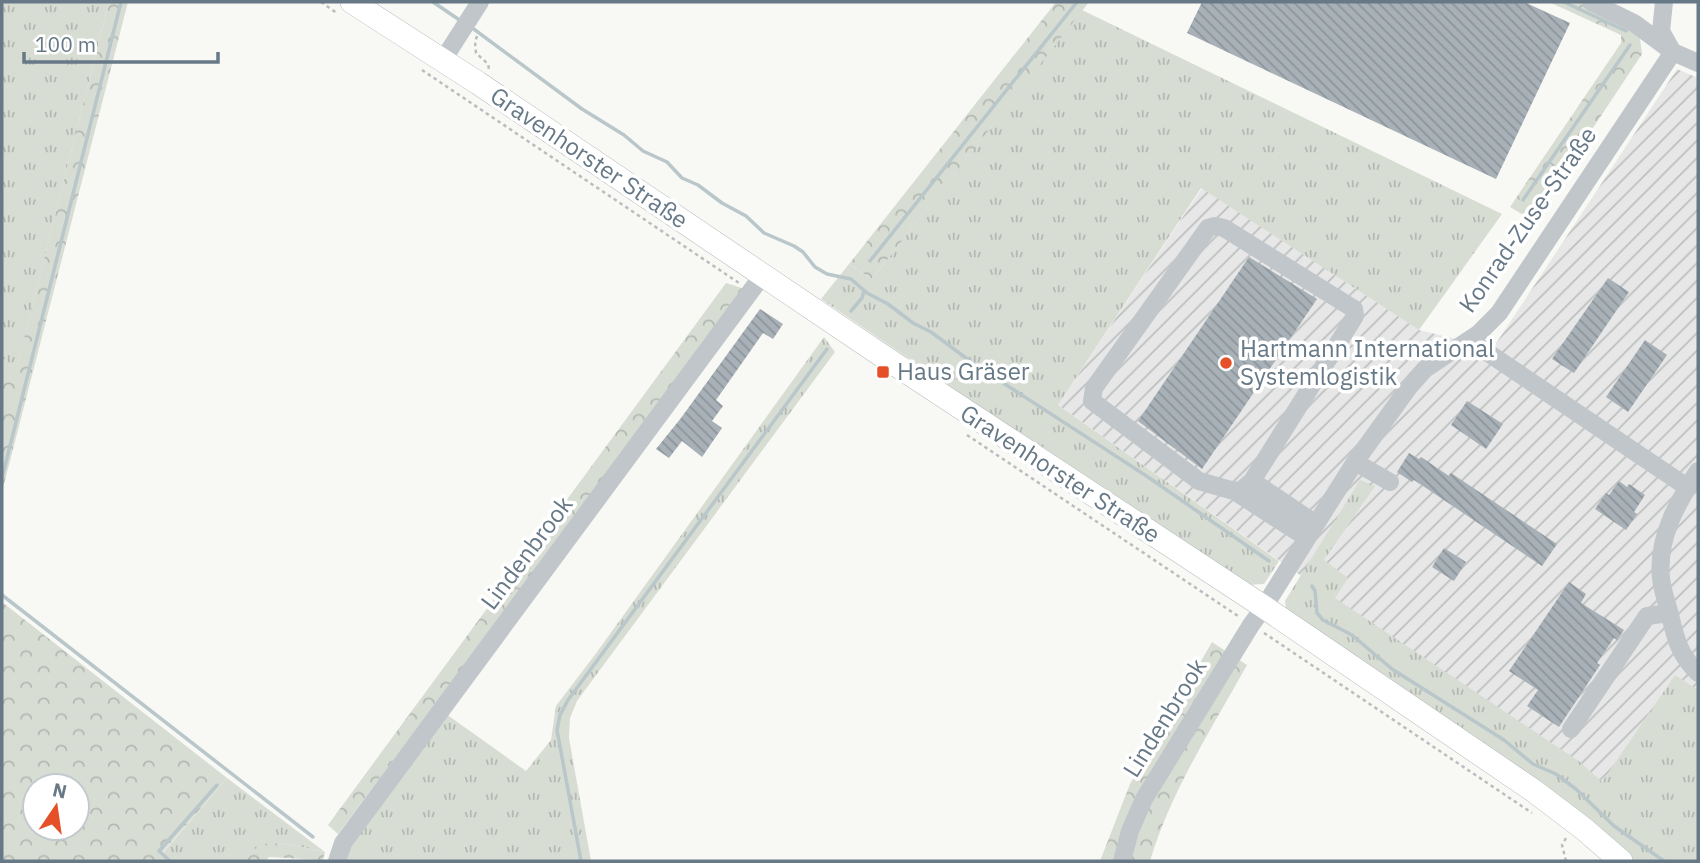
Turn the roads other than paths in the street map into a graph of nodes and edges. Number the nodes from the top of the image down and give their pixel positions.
1 (352, 2) edge
2 (480, 2) edge
3 (1591, 2) edge
4 (1664, 2) edge
5 (1673, 52) junction
6 (443, 60) junction
7 (1698, 63) edge
8 (762, 276) junction
9 (1468, 340) junction
10 (1355, 462) junction
11 (1698, 471) edge
12 (1252, 481) junction
13 (1390, 482) dead end
14 (1687, 487) junction
15 (1234, 491) junction
16 (1312, 531) junction
17 (1264, 607) junction
18 (1669, 613) junction
19 (1698, 673) edge
20 (1571, 729) dead end
21 (337, 861) edge
22 (1122, 861) edge
23 (1621, 861) edge

1 - 6 main road, Gravenhorster Straße
2 - 6 street
3 - 5 street
4 - 5 street
5 - 7 street
5 - 9 street, Konrad-Zuse-Straße
6 - 8 main road, Gravenhorster Straße
8 - 17 main road, Gravenhorster Straße
8 - 21 street, Lindenbrook
9 - 10 street, Konrad-Zuse-Straße
9 - 14 street
10 - 13 street
10 - 16 street, Konrad-Zuse-Straße
11 - 14 street
12 - 15 street
12 - 15 street
12 - 16 street
14 - 18 street
15 - 16 street
16 - 17 street, Konrad-Zuse-Straße
17 - 22 street, Lindenbrook
17 - 23 main road, Gravenhorster Straße
18 - 19 street
18 - 20 street

